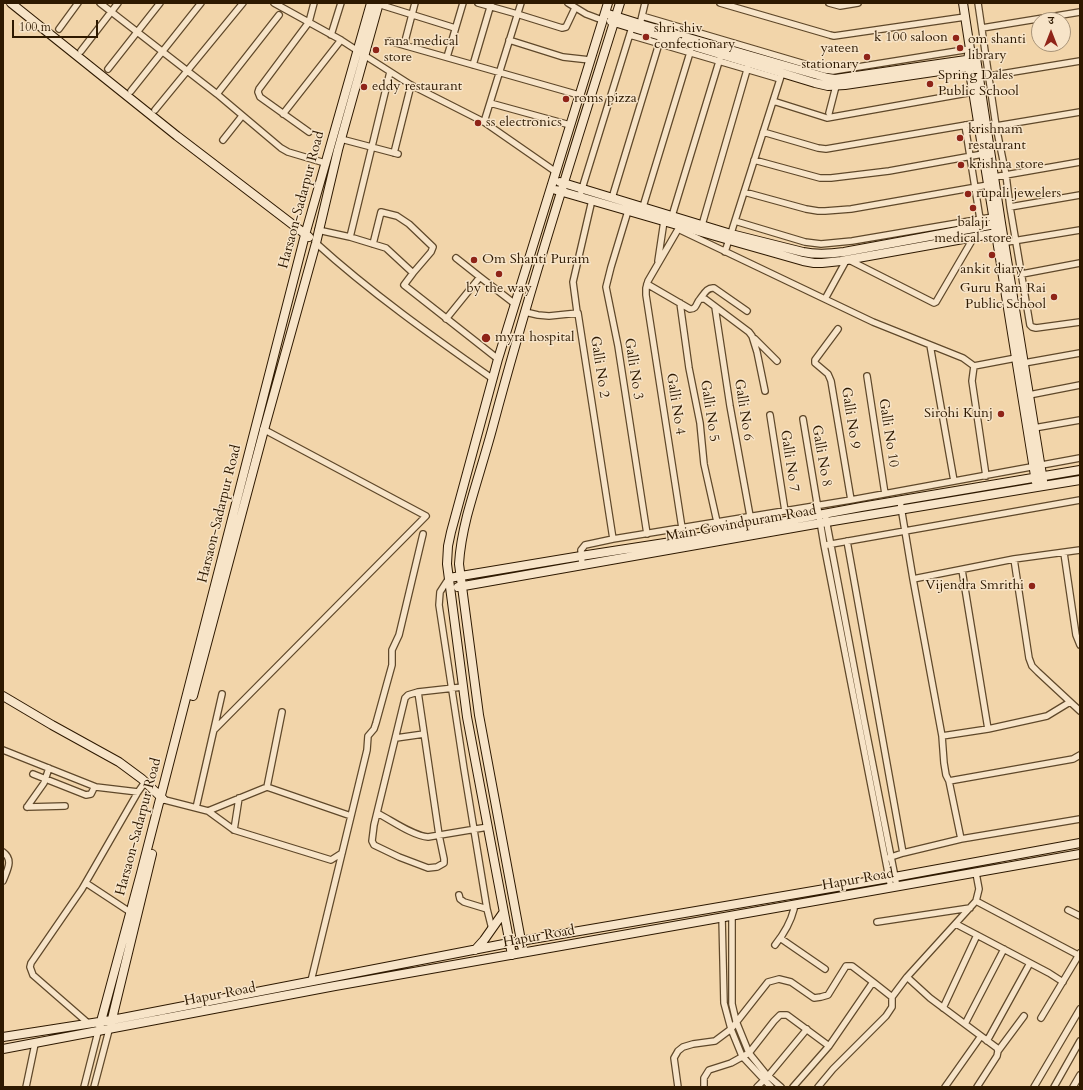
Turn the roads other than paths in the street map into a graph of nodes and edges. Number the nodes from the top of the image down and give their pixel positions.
1 (11, 3) edge
2 (78, 3) edge
3 (100, 3) edge
4 (118, 3) edge
5 (160, 3) edge
6 (201, 3) edge
7 (243, 3) edge
8 (274, 3) edge
9 (314, 3) edge
10 (341, 3) edge
11 (376, 3) edge
12 (415, 3) edge
13 (463, 3) edge
14 (478, 3) edge
15 (521, 3) edge
16 (568, 3) edge
17 (608, 3) edge
18 (620, 3) edge
19 (645, 3) edge
20 (720, 3) edge
21 (829, 3) edge
22 (858, 3) edge
23 (962, 3) edge
24 (978, 3) edge
25 (491, 5) edge
26 (285, 6) edge
27 (575, 8) junction
28 (112, 12) junction
29 (1080, 12) edge
30 (279, 14) dead end
31 (517, 14) junction
32 (412, 15) junction
33 (603, 17) junction
34 (965, 17) junction
35 (615, 19) junction
36 (310, 22) junction
37 (636, 26) junction
38 (455, 28) junction
39 (982, 28) junction
40 (59, 29) dead end
41 (137, 32) junction
42 (331, 35) junction
43 (340, 40) junction
44 (509, 40) junction
45 (660, 40) junction
46 (389, 41) dead end
47 (404, 45) junction
48 (691, 49) junction
49 (970, 49) junction
50 (81, 51) dead end
51 (162, 52) junction
52 (361, 53) junction
53 (447, 57) junction
54 (720, 58) junction
55 (590, 60) junction
56 (1080, 61) edge
57 (972, 62) junction
58 (473, 65) junction
59 (748, 66) junction
60 (108, 69) dead end
61 (187, 71) junction
62 (390, 72) junction
63 (499, 72) junction
64 (781, 76) junction
65 (989, 76) junction
66 (411, 84) junction
67 (836, 86) junction
68 (131, 91) dead end
69 (973, 92) junction
70 (217, 94) junction
71 (579, 95) junction
72 (773, 101) junction
73 (490, 103) junction
74 (155, 110) dead end
75 (1080, 112) edge
76 (829, 113) dead end
77 (283, 114) junction
78 (242, 116) junction
79 (484, 122) junction
80 (978, 122) junction
81 (570, 125) junction
82 (964, 125) junction
83 (996, 126) junction
84 (310, 132) dead end
85 (763, 132) junction
86 (341, 139) junction
87 (223, 140) dead end
88 (372, 147) junction
89 (983, 154) junction
90 (970, 156) junction
91 (754, 160) junction
92 (1080, 162) edge
93 (325, 163) junction
94 (556, 172) junction
95 (1006, 175) junction
96 (994, 177) junction
97 (552, 184) junction
98 (988, 185) junction
99 (562, 187) junction
100 (975, 188) junction
101 (744, 192) junction
102 (581, 193) junction
103 (1080, 195) edge
104 (612, 198) junction
105 (592, 200) junction
106 (1010, 207) junction
107 (628, 211) junction
108 (642, 211) junction
109 (672, 216) junction
110 (980, 219) junction
111 (664, 221) junction
112 (735, 221) junction
113 (996, 221) junction
114 (680, 225) junction
115 (702, 225) junction
116 (318, 230) junction
117 (1080, 230) edge
118 (999, 233) junction
119 (305, 235) junction
120 (350, 236) junction
121 (730, 237) junction
122 (974, 237) junction
123 (1016, 240) junction
124 (316, 243) junction
125 (1001, 243) junction
126 (373, 244) junction
127 (726, 252) junction
128 (456, 258) dead end
129 (847, 260) junction
130 (1080, 264) edge
131 (657, 265) junction
132 (413, 273) junction
133 (1022, 274) junction
134 (480, 277) junction
135 (647, 284) junction
136 (700, 299) junction
137 (825, 299) junction
138 (680, 302) junction
139 (515, 304) junction
140 (715, 307) junction
141 (747, 311) dead end
142 (525, 312) junction
143 (578, 313) junction
144 (446, 319) junction
145 (1080, 322) edge
146 (838, 329) dead end
147 (752, 336) junction
148 (930, 345) junction
149 (1080, 353) edge
150 (1016, 358) junction
151 (498, 359) junction
152 (777, 361) dead end
153 (1024, 363) junction
154 (974, 366) junction
155 (867, 376) dead end
156 (493, 379) junction
157 (1080, 386) edge
158 (764, 391) dead end
159 (1029, 394) junction
160 (770, 414) dead end
161 (803, 419) dead end
162 (1080, 420) edge
163 (256, 425) junction
164 (1034, 428) junction
165 (264, 430) junction
166 (1080, 458) edge
167 (1037, 465) junction
168 (1080, 470) edge
169 (986, 476) junction
170 (1039, 477) junction
171 (1080, 480) edge
172 (954, 482) junction
173 (1040, 486) junction
174 (885, 494) junction
175 (851, 500) junction
176 (900, 500) junction
177 (1080, 500) edge
178 (817, 506) junction
179 (901, 510) junction
180 (785, 511) junction
181 (750, 516) junction
182 (823, 519) junction
183 (717, 522) junction
184 (682, 528) junction
185 (905, 530) junction
186 (423, 534) dead end
187 (647, 534) junction
188 (613, 539) junction
189 (846, 541) junction
190 (827, 545) junction
191 (1080, 550) edge
192 (1064, 553) junction
193 (581, 556) junction
194 (1014, 559) junction
195 (582, 565) junction
196 (962, 570) junction
197 (461, 576) junction
198 (449, 578) junction
199 (913, 579) junction
200 (462, 586) junction
201 (451, 588) junction
202 (1080, 645) edge
203 (463, 687) junction
204 (451, 688) junction
205 (418, 692) junction
206 (222, 694) dead end
207 (3, 696) edge
208 (1070, 702) junction
209 (1080, 711) edge
210 (282, 712) dead end
211 (988, 729) junction
212 (214, 730) junction
213 (424, 734) junction
214 (942, 736) junction
215 (396, 738) junction
216 (3, 750) edge
217 (1080, 755) edge
218 (49, 768) junction
219 (33, 774) dead end
220 (46, 779) junction
221 (949, 781) junction
222 (145, 782) junction
223 (96, 787) junction
224 (267, 787) junction
225 (138, 792) junction
226 (163, 798) junction
227 (239, 798) junction
228 (65, 806) dead end
229 (196, 808) junction
230 (208, 811) junction
231 (377, 813) junction
232 (351, 816) junction
233 (1080, 819) edge
234 (488, 827) junction
235 (475, 829) junction
236 (234, 830) junction
237 (439, 835) junction
238 (961, 839) junction
239 (1080, 843) edge
240 (3, 852) edge
241 (342, 853) junction
242 (903, 853) junction
243 (1080, 854) edge
244 (891, 857) junction
245 (885, 859) junction
246 (976, 872) junction
247 (892, 877) junction
248 (3, 881) edge
249 (86, 883) junction
250 (894, 887) junction
251 (459, 896) dead end
252 (976, 901) junction
253 (792, 905) junction
254 (970, 908) junction
255 (487, 909) junction
256 (1068, 910) dead end
257 (130, 912) junction
258 (503, 913) junction
259 (732, 916) junction
260 (1080, 916) edge
261 (722, 917) junction
262 (877, 922) dead end
263 (956, 924) junction
264 (492, 929) junction
265 (977, 935) junction
266 (780, 938) junction
267 (521, 941) junction
268 (509, 943) junction
269 (775, 945) dead end
270 (1004, 949) junction
271 (475, 950) junction
272 (523, 953) junction
273 (1079, 954) edge
274 (512, 955) junction
275 (723, 959) junction
276 (732, 959) junction
277 (1030, 963) junction
278 (825, 969) dead end
279 (907, 977) junction
280 (311, 981) junction
281 (873, 982) junction
282 (1063, 982) junction
283 (892, 997) junction
284 (943, 1008) junction
285 (1080, 1009) edge
286 (1024, 1016) dead end
287 (1041, 1018) dead end
288 (112, 1020) junction
289 (101, 1021) junction
290 (736, 1021) junction
291 (88, 1024) junction
292 (965, 1024) junction
293 (731, 1029) junction
294 (807, 1029) junction
295 (109, 1030) junction
296 (98, 1032) junction
297 (981, 1036) junction
298 (3, 1037) edge
299 (987, 1041) junction
300 (1080, 1041) edge
301 (35, 1044) junction
302 (829, 1046) junction
303 (3, 1049) edge
304 (998, 1051) junction
305 (749, 1053) junction
306 (742, 1056) junction
307 (1080, 1075) edge
308 (766, 1078) junction
309 (26, 1087) edge
310 (84, 1087) edge
311 (94, 1087) edge
312 (678, 1087) edge
313 (704, 1087) edge
314 (757, 1087) edge
315 (771, 1087) edge
316 (781, 1087) edge
317 (793, 1087) edge
318 (818, 1087) edge
319 (945, 1087) edge
320 (977, 1087) edge
321 (1034, 1087) edge
322 (1054, 1087) edge
323 (1073, 1087) edge

1 - 119 street
2 - 40 street
3 - 28 street
4 - 28 street
5 - 41 street
6 - 51 street
7 - 61 street
8 - 26 street
9 - 36 street
10 - 42 street
11 - 32 street
11 - 52 street, Harsaon-Sadarpur Road
12 - 32 street
13 - 38 street
14 - 25 street
15 - 31 street
16 - 27 street
17 - 33 street
18 - 35 street
19 - 37 street
20 - 34 street
21 - 22 street
23 - 34 street
24 - 39 street
25 - 31 street
25 - 58 street
26 - 36 street
27 - 31 street
27 - 33 street
28 - 41 street
28 - 50 street
29 - 39 street
30 - 70 street
31 - 44 street
32 - 38 street
32 - 47 street
33 - 35 street
33 - 55 street
34 - 49 street
35 - 37 street
35 - 99 street
36 - 42 street
36 - 77 street
37 - 45 street
37 - 49 street
37 - 57 street
37 - 102 street
38 - 53 street
39 - 65 street
41 - 51 street
41 - 60 street
42 - 43 street
43 - 52 street
43 - 77 street
44 - 55 street
44 - 63 street
45 - 48 street
45 - 104 street
46 - 47 street
47 - 53 street
48 - 54 street
48 - 108 street
49 - 57 street
51 - 61 street
51 - 68 street
52 - 62 street
52 - 86 street, Harsaon-Sadarpur Road
52 - 93 street, Harsaon-Sadarpur Road
53 - 58 street
54 - 59 street
54 - 109 street
55 - 71 street
56 - 65 street
57 - 67 street
57 - 69 street
57 - 96 street
58 - 63 street
59 - 64 street
59 - 115 street
61 - 70 street
61 - 74 street
62 - 66 street
62 - 88 street
63 - 71 street
63 - 73 street
64 - 67 street
64 - 72 street
65 - 83 street
66 - 79 street
66 - 88 street
67 - 76 street
69 - 72 street
69 - 80 street
70 - 78 street
71 - 81 street
72 - 85 street
73 - 79 street
73 - 81 street
75 - 83 street
77 - 84 street
78 - 87 street
78 - 93 street
79 - 94 street
80 - 82 street
80 - 89 street
81 - 94 street
82 - 85 street
82 - 90 street
83 - 95 street
85 - 91 street
86 - 88 street
86 - 116 street, Harsaon-Sadarpur Road
88 - 120 street
89 - 90 street
89 - 98 street
90 - 91 street
90 - 100 street
91 - 101 street
92 - 95 street
93 - 119 street, Harsaon-Sadarpur Road
94 - 97 street
95 - 96 street
95 - 106 street
96 - 113 street
97 - 99 street
97 - 139 street
98 - 100 street
98 - 113 street
99 - 102 street
99 - 142 street
100 - 101 street
100 - 110 street
101 - 112 street
102 - 104 street
102 - 105 street
103 - 106 street
104 - 108 street
105 - 107 street
105 - 143 street, Galli No 2
106 - 123 street
107 - 108 street
107 - 187 street, Galli No 3
108 - 109 street
108 - 111 street
109 - 114 street
110 - 112 street
110 - 113 street
111 - 114 street
111 - 131 street
112 - 121 street
113 - 118 street
113 - 121 street
114 - 115 street
114 - 121 street
114 - 127 street
114 - 131 street
115 - 121 street
116 - 120 street
116 - 124 street, Harsaon-Sadarpur Road
117 - 123 street
118 - 122 street
118 - 125 street
119 - 124 street
119 - 163 street, Harsaon-Sadarpur Road
120 - 126 street
121 - 127 street
121 - 129 street
122 - 129 street
122 - 129 street
123 - 125 street
123 - 133 street
124 - 156 street
124 - 165 street, Harsaon-Sadarpur Road
125 - 150 street
125 - 153 street
126 - 132 street
126 - 132 street
127 - 137 street
128 - 134 street
129 - 137 street
130 - 133 street
131 - 135 street
132 - 144 street
133 - 145 street
134 - 139 street
134 - 144 street
135 - 138 street
135 - 184 street, Galli No 4
136 - 138 street
136 - 140 street
136 - 141 street
137 - 148 street
138 - 183 street, Galli No 5
139 - 151 street
140 - 147 street
140 - 181 street, Galli No 6
142 - 143 street
142 - 197 street
143 - 188 street, Galli No 2
144 - 151 street
146 - 175 street, Galli No 9
147 - 152 street
147 - 158 street
148 - 154 street
148 - 172 street
149 - 153 street
150 - 154 street
150 - 167 street
151 - 156 street
153 - 159 street
154 - 169 street
155 - 174 street, Galli No 10
156 - 198 street
157 - 159 street
159 - 164 street
160 - 180 street, Galli No 7
161 - 178 street, Galli No 8
162 - 164 street
163 - 165 street
163 - 226 street, Harsaon-Sadarpur Road
164 - 167 street
165 - 212 street
165 - 226 street, Harsaon-Sadarpur Road
166 - 167 street
167 - 169 street
167 - 170 street
168 - 170 street, Main Govindpuram Road
169 - 172 street
170 - 173 street
170 - 176 street, Main Govindpuram Road
171 - 173 street, Main Govindpuram Road
172 - 174 street
173 - 179 street, Main Govindpuram Road
174 - 175 street
175 - 178 street
176 - 179 street
176 - 182 street, Main Govindpuram Road
177 - 185 street
178 - 180 street
178 - 182 street, Galli No 8
179 - 182 street, Main Govindpuram Road
179 - 185 street
180 - 181 street
181 - 183 street
182 - 190 street, Galli No 8
182 - 193 street, Main Govindpuram Road
182 - 195 street, Main Govindpuram Road
183 - 184 street
184 - 187 street
185 - 189 street
185 - 199 street
186 - 232 street
187 - 188 street
188 - 193 street
189 - 190 street
189 - 242 street
190 - 244 street
190 - 245 street
191 - 192 street
192 - 194 street
192 - 202 street
193 - 195 street
193 - 197 street, Main Govindpuram Road
194 - 196 street
194 - 208 street
195 - 200 street, Main Govindpuram Road
196 - 199 street
196 - 211 street
197 - 198 street, Main Govindpuram Road
197 - 200 street
198 - 201 street
198 - 204 street
199 - 214 street
200 - 201 street, Main Govindpuram Road
200 - 267 street
201 - 203 street
203 - 204 street
203 - 234 street
204 - 205 street
204 - 235 street
205 - 213 street
205 - 215 street
206 - 212 street
207 - 222 street
208 - 209 street
208 - 211 street
210 - 224 street
211 - 214 street
212 - 229 street
213 - 215 street
213 - 237 street
214 - 221 street
215 - 231 street
216 - 218 street
217 - 221 street
218 - 220 street
218 - 223 street
219 - 220 street
220 - 223 street
220 - 228 street
221 - 238 street
222 - 225 street
222 - 226 street
223 - 225 street
224 - 227 street
224 - 232 street
225 - 249 street
226 - 229 street
226 - 257 street, Harsaon-Sadarpur Road
226 - 288 street, Harsaon-Sadarpur Road
227 - 230 street
227 - 236 street
229 - 230 street
230 - 236 street
231 - 237 street
231 - 237 street
232 - 241 street
233 - 238 street
234 - 235 street
234 - 258 street
235 - 237 street
235 - 255 street
236 - 241 street
238 - 242 street
239 - 247 street, Hapur Road
240 - 248 street
241 - 280 street
242 - 244 street
243 - 246 street, Hapur Road
244 - 245 street
244 - 247 street
245 - 247 street
246 - 250 street, Hapur Road
246 - 252 street
247 - 250 street
247 - 267 street, Hapur Road
249 - 257 street
249 - 291 street
250 - 253 street, Hapur Road
251 - 255 street
252 - 254 street
252 - 273 street
253 - 259 street, Hapur Road
253 - 266 street
254 - 262 street
254 - 263 street
255 - 264 street
256 - 260 street
257 - 289 street, Harsaon-Sadarpur Road
258 - 264 street
258 - 268 street
259 - 261 street, Hapur Road
259 - 276 street
261 - 272 street, Hapur Road
261 - 275 street
263 - 265 street
263 - 279 street
264 - 271 street
265 - 270 street
265 - 284 street
266 - 269 street
266 - 278 street
267 - 268 street, Hapur Road
267 - 272 street
268 - 271 street, Hapur Road
268 - 274 street
270 - 277 street
270 - 292 street
271 - 280 street, Hapur Road
272 - 274 street, Hapur Road
273 - 282 street
274 - 295 street, Hapur Road
275 - 276 street
275 - 293 street
276 - 290 street
277 - 282 street
277 - 299 street
279 - 283 street
279 - 284 street
280 - 288 street, Hapur Road
281 - 283 street
281 - 290 street
281 - 302 street
282 - 287 street
283 - 318 street
284 - 292 street
285 - 321 street
286 - 304 street
288 - 289 street, Hapur Road
288 - 295 street, Harsaon-Sadarpur Road
289 - 291 street, Hapur Road
289 - 296 street, Harsaon-Sadarpur Road
290 - 293 street
290 - 305 street
291 - 298 street, Hapur Road
292 - 297 street
293 - 306 street
293 - 312 street
294 - 302 street
294 - 305 street
294 - 308 street
295 - 296 street, Hapur Road
295 - 311 street
296 - 301 street, Hapur Road
296 - 310 street
297 - 299 street
297 - 319 street
299 - 304 street
300 - 322 street
301 - 303 street, Hapur Road
301 - 309 street
302 - 317 street
304 - 320 street
305 - 306 street
305 - 308 street
306 - 308 street
306 - 313 street
307 - 323 street
308 - 314 street
308 - 315 street
308 - 316 street

